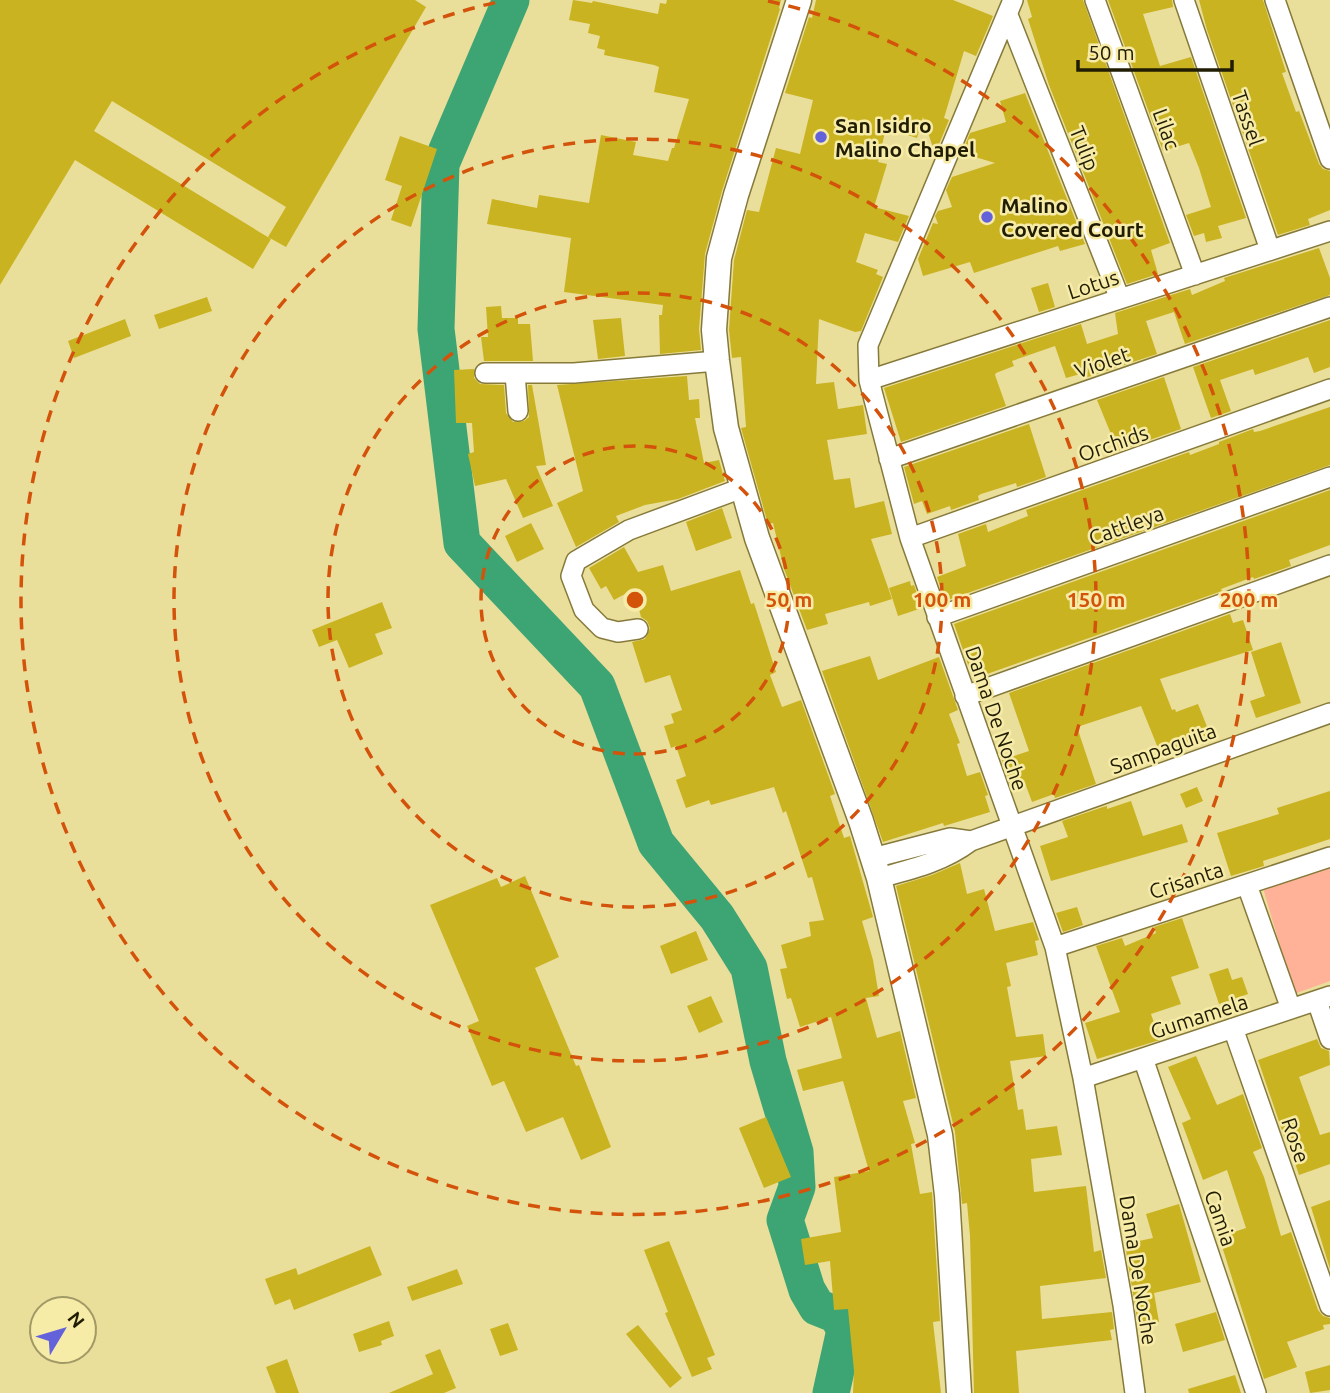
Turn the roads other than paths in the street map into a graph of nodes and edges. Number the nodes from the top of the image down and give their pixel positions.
1 (799, 0) edge
2 (1096, 0) edge
3 (1184, 0) edge
4 (1275, 0) edge
5 (1011, 8) edge
6 (1330, 159) edge
7 (1330, 231) edge
8 (1270, 250) junction
9 (1195, 275) junction
10 (1120, 299) junction
11 (1330, 307) edge
12 (717, 360) junction
13 (485, 373) dead end
14 (515, 374) junction
15 (869, 380) junction
16 (1330, 389) edge
17 (518, 411) dead end
18 (889, 459) junction
19 (1330, 477) edge
20 (742, 488) junction
21 (909, 538) junction
22 (1330, 565) edge
23 (937, 617) junction
24 (638, 629) dead end
25 (965, 696) junction
26 (1330, 713) edge
27 (1012, 827) junction
28 (971, 841) junction
29 (897, 851) junction
30 (1330, 858) edge
31 (876, 868) junction
32 (903, 871) junction
33 (1247, 885) junction
34 (1055, 947) junction
35 (1324, 998) edge
36 (1292, 1009) junction
37 (1233, 1028) junction
38 (1330, 1039) edge
39 (1143, 1058) junction
40 (1083, 1078) junction
41 (1330, 1306) edge
42 (959, 1393) edge
43 (1135, 1393) edge
44 (1256, 1393) edge

1 - 12 street
2 - 9 street, Lilac
3 - 8 street, Tassel
4 - 6 street
5 - 10 street, Tulip
5 - 15 street, Dama De Noche
7 - 8 street, Lotus
8 - 9 street, Lotus
9 - 10 street, Lotus
10 - 15 street, Lotus
11 - 18 street, Violet
12 - 14 street
12 - 20 street
13 - 14 street
14 - 17 street
15 - 18 street, Dama De Noche
16 - 21 street, Orchids
18 - 21 street, Dama De Noche
19 - 23 street, Cattleya
20 - 24 street
20 - 31 street
21 - 23 street, Dama De Noche
22 - 25 street
23 - 25 street, Dama De Noche
25 - 27 street, Dama De Noche
26 - 27 street, Sampaguita
27 - 28 street, Sampaguita
27 - 34 street, Dama De Noche
28 - 29 street
28 - 32 street
29 - 31 street
29 - 32 street
30 - 33 street, Crisanta
31 - 32 street
31 - 42 street
33 - 34 street, Crisanta
33 - 36 street
34 - 40 street, Dama De Noche
35 - 36 street, Gumamela
35 - 38 street
36 - 37 street, Gumamela
37 - 39 street, Gumamela
37 - 41 street, Rose
39 - 40 street, Gumamela
39 - 44 street, Camia
40 - 43 street, Dama De Noche

